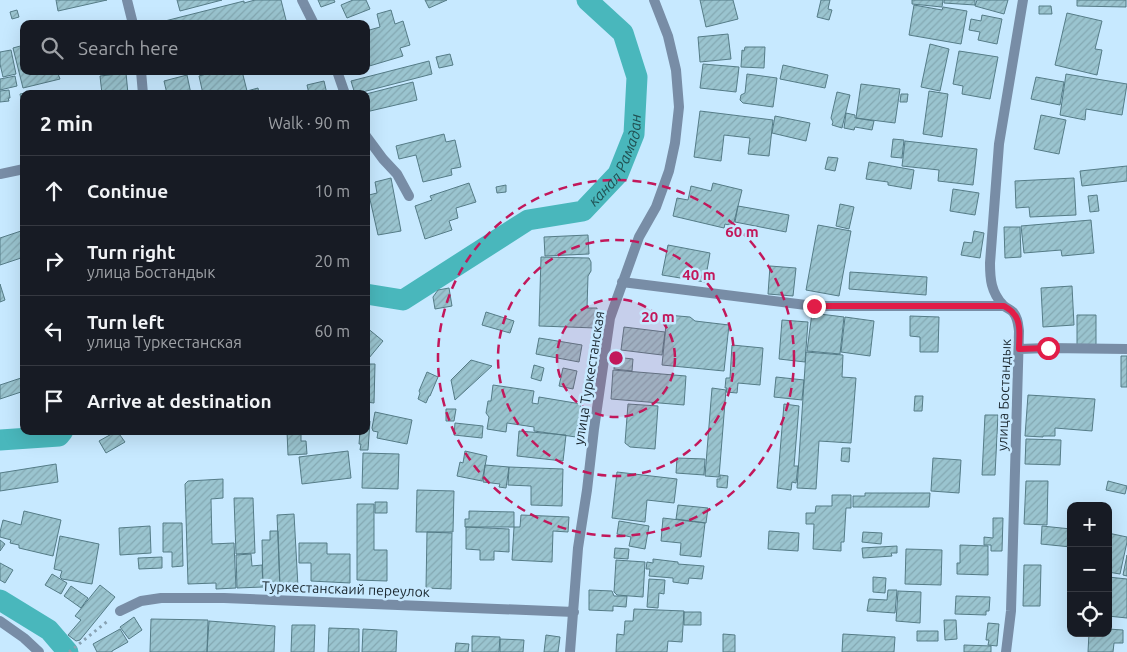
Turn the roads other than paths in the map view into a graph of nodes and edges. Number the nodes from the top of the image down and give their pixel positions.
1 (127, 0) edge
2 (302, 0) edge
3 (654, 0) edge
4 (1023, 0) edge
5 (131, 20) edge
6 (312, 20) edge
7 (141, 75) edge
8 (338, 75) edge
9 (143, 90) edge
10 (344, 90) edge
11 (370, 141) edge
12 (20, 170) edge
13 (0, 174) edge
14 (409, 196) dead end
15 (622, 282) junction
16 (1004, 306) junction
17 (1019, 349) junction
18 (1127, 349) edge
19 (120, 611) road end
20 (574, 612) junction
21 (0, 621) edge
22 (39, 652) edge
23 (570, 652) edge
24 (1006, 652) edge

1 - 5 street
2 - 6 street
3 - 15 street, улица Туркестанская
4 - 16 street, улица Бостандык
7 - 9 street
8 - 10 street
11 - 14 street
12 - 13 street
15 - 16 street
15 - 20 street, улица Туркестанская
16 - 17 street, улица Бостандык
17 - 18 street
17 - 24 street, улица Бостандык
19 - 20 street, Туркестанскаий переулок
20 - 23 street, улица Туркестанская
21 - 22 street

